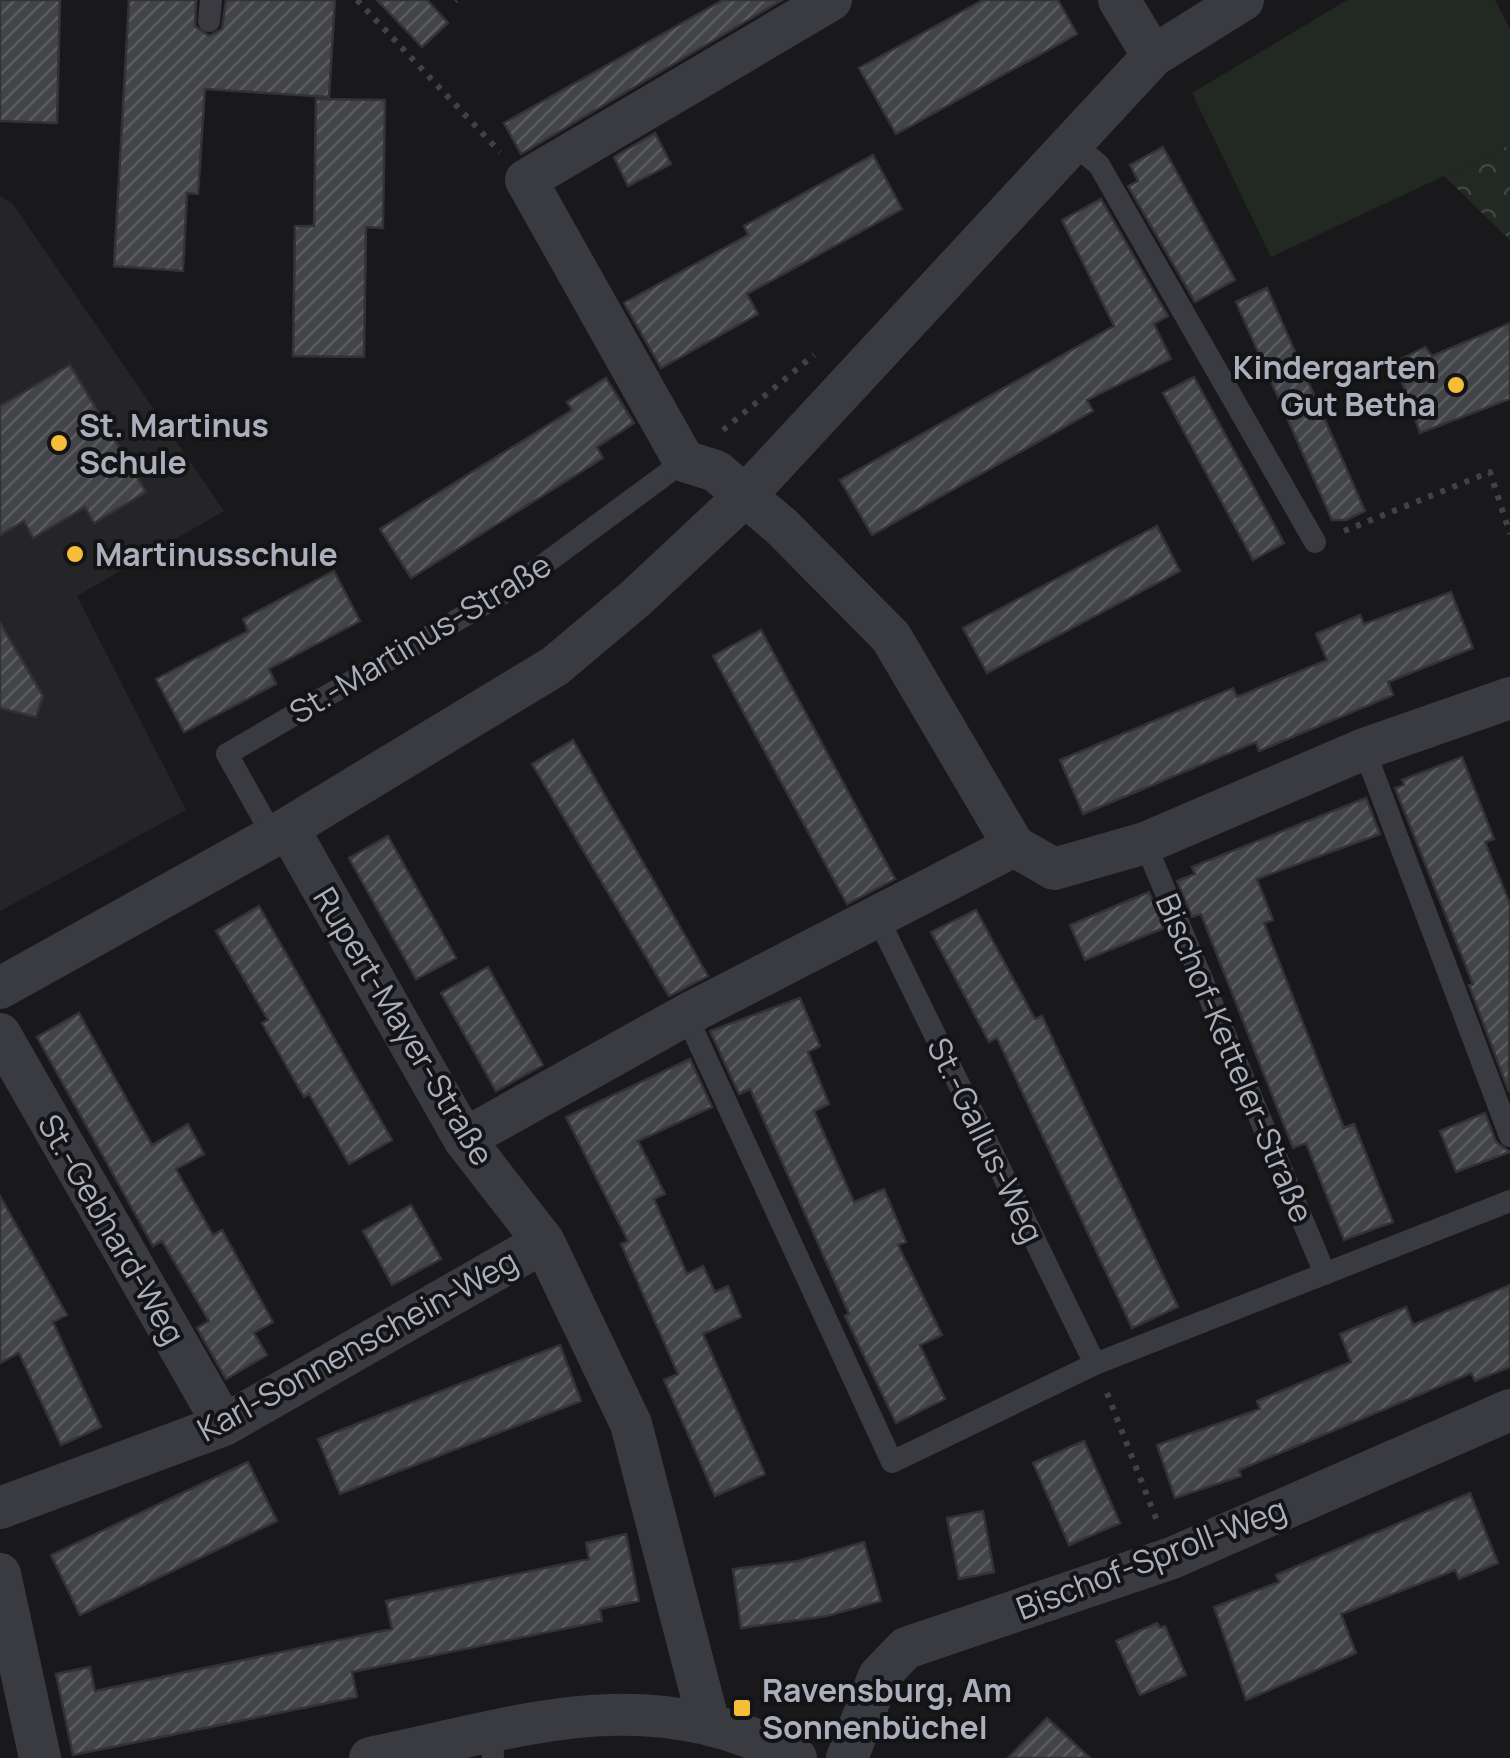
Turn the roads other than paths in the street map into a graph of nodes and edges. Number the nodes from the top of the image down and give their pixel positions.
1 (832, 0) edge
2 (1120, 0) edge
3 (1243, 0) edge
4 (1153, 56) junction
5 (1073, 143) junction
6 (684, 461) junction
7 (744, 496) junction
8 (1315, 542) road end
9 (1510, 698) edge
10 (1364, 750) junction
11 (280, 832) junction
12 (1145, 843) junction
13 (1014, 846) junction
14 (877, 916) junction
15 (0, 988) edge
16 (686, 1015) junction
17 (0, 1034) edge
18 (1510, 1136) edge
19 (464, 1139) junction
20 (1510, 1201) edge
21 (544, 1242) junction
22 (1325, 1274) junction
23 (1095, 1364) junction
24 (1510, 1410) edge
25 (224, 1424) junction
26 (0, 1508) edge
27 (0, 1574) edge
28 (709, 1724) junction
29 (493, 1746) edge
30 (40, 1758) edge
31 (370, 1758) edge
32 (796, 1758) edge
33 (848, 1758) edge

1 - 6 street
2 - 4 street
3 - 4 street
4 - 5 street
5 - 7 street
5 - 8 lane
6 - 7 street
6 - 11 lane, St.-Martinus-Straße
7 - 11 street
7 - 13 street
9 - 10 street
10 - 12 street
10 - 18 lane
11 - 15 street
11 - 19 street, Rupert-Mayer-Straße
12 - 13 street
12 - 22 lane, Bischof-Ketteler-Straße
13 - 14 street
14 - 16 street
14 - 23 lane, St.-Gallus-Weg
16 - 19 street
16 - 23 lane
17 - 25 street, St.-Gebhard-Weg
19 - 21 street, Rupert-Mayer-Straße
20 - 22 lane
21 - 25 street, Karl-Sonnenschein-Weg
21 - 28 street, Rupert-Mayer-Straße
22 - 23 lane
24 - 33 street, Bischof-Sproll-Weg
25 - 26 street, Karl-Sonnenschein-Weg
27 - 30 street
28 - 29 street
28 - 32 street
29 - 31 street

